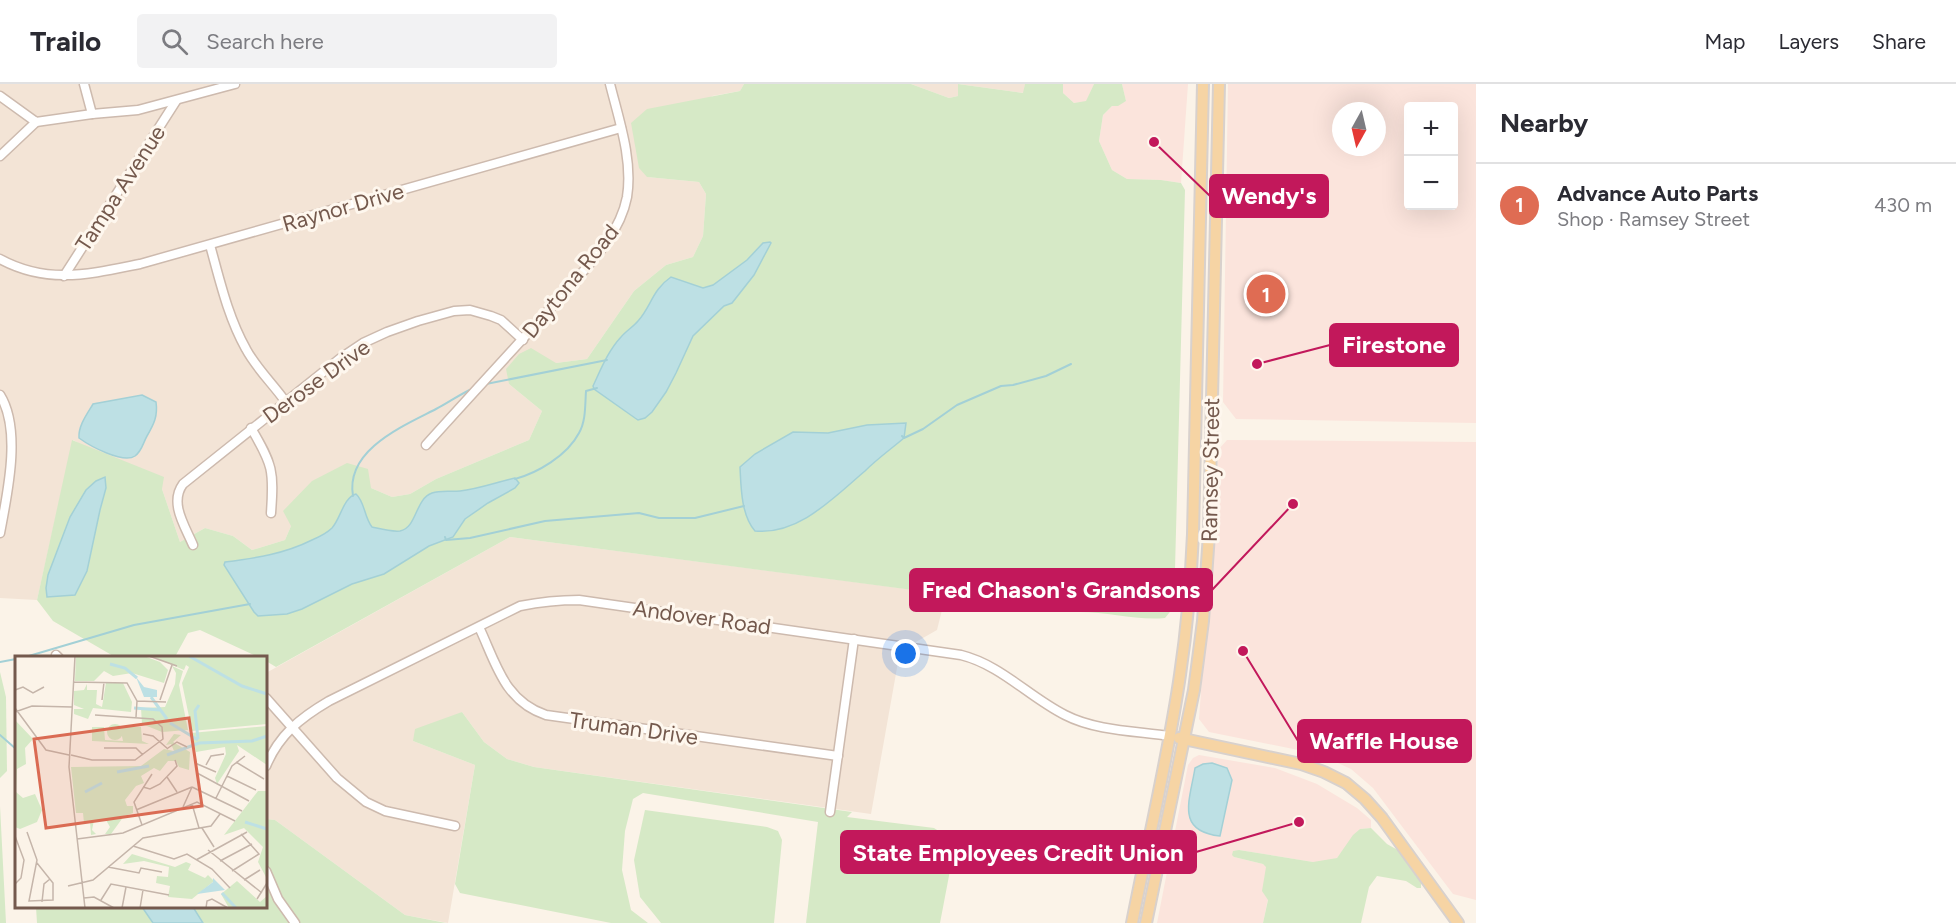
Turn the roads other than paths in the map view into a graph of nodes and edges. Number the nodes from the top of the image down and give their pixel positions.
1 (84, 84) edge
2 (235, 84) edge
3 (610, 84) edge
4 (1203, 84) edge
5 (1219, 84) edge
6 (0, 96) edge
7 (176, 101) junction
8 (92, 114) junction
9 (36, 122) junction
10 (621, 128) junction
11 (1218, 133) junction
12 (1202, 141) junction
13 (1218, 147) junction
14 (0, 156) edge
15 (210, 245) junction
16 (0, 259) edge
17 (64, 276) junction
18 (523, 340) junction
19 (0, 395) edge
20 (285, 401) junction
21 (251, 428) junction
22 (1196, 428) junction
23 (1211, 428) junction
24 (426, 445) dead end
25 (4, 488) edge
26 (271, 513) dead end
27 (0, 533) edge
28 (193, 545) dead end
29 (479, 627) junction
30 (854, 639) junction
31 (267, 699) edge
32 (292, 727) junction
33 (1170, 736) junction
34 (1185, 739) junction
35 (838, 756) junction
36 (267, 764) edge
37 (830, 812) dead end
38 (454, 826) dead end
39 (267, 874) edge
40 (295, 923) edge
41 (1132, 923) edge
42 (1146, 923) edge
43 (1458, 923) edge

1 - 8 street
2 - 7 street
3 - 10 street, Daytona Road
4 - 12 main road, Ramsey Street
5 - 11 main road, Ramsey Street
6 - 9 street
7 - 8 street
7 - 17 street, Tampa Avenue
8 - 9 street
9 - 14 street
10 - 15 street, Raynor Drive
10 - 18 street, Daytona Road
11 - 12 main road
11 - 13 main road, Ramsey Street
12 - 13 main road
12 - 22 main road, Ramsey Street
13 - 23 main road, Ramsey Street
15 - 17 street, Raynor Drive
15 - 20 street
16 - 17 street, Raynor Drive
18 - 20 street, Derose Drive
18 - 24 street, Daytona Road
19 - 25 street
20 - 21 street, Derose Drive
21 - 26 street
21 - 28 street, Derose Drive
22 - 23 main road
22 - 33 main road, Ramsey Street
23 - 34 main road, Ramsey Street
25 - 27 street
29 - 30 street, Andover Road
29 - 32 street, Andover Road
29 - 35 street, Truman Drive
30 - 33 street, Andover Road
30 - 35 street
31 - 32 street
32 - 36 street, Andover Road
32 - 38 street
33 - 34 main road
33 - 41 main road, Ramsey Street
34 - 42 main road, Ramsey Street
34 - 43 main road
35 - 37 street
39 - 40 street

